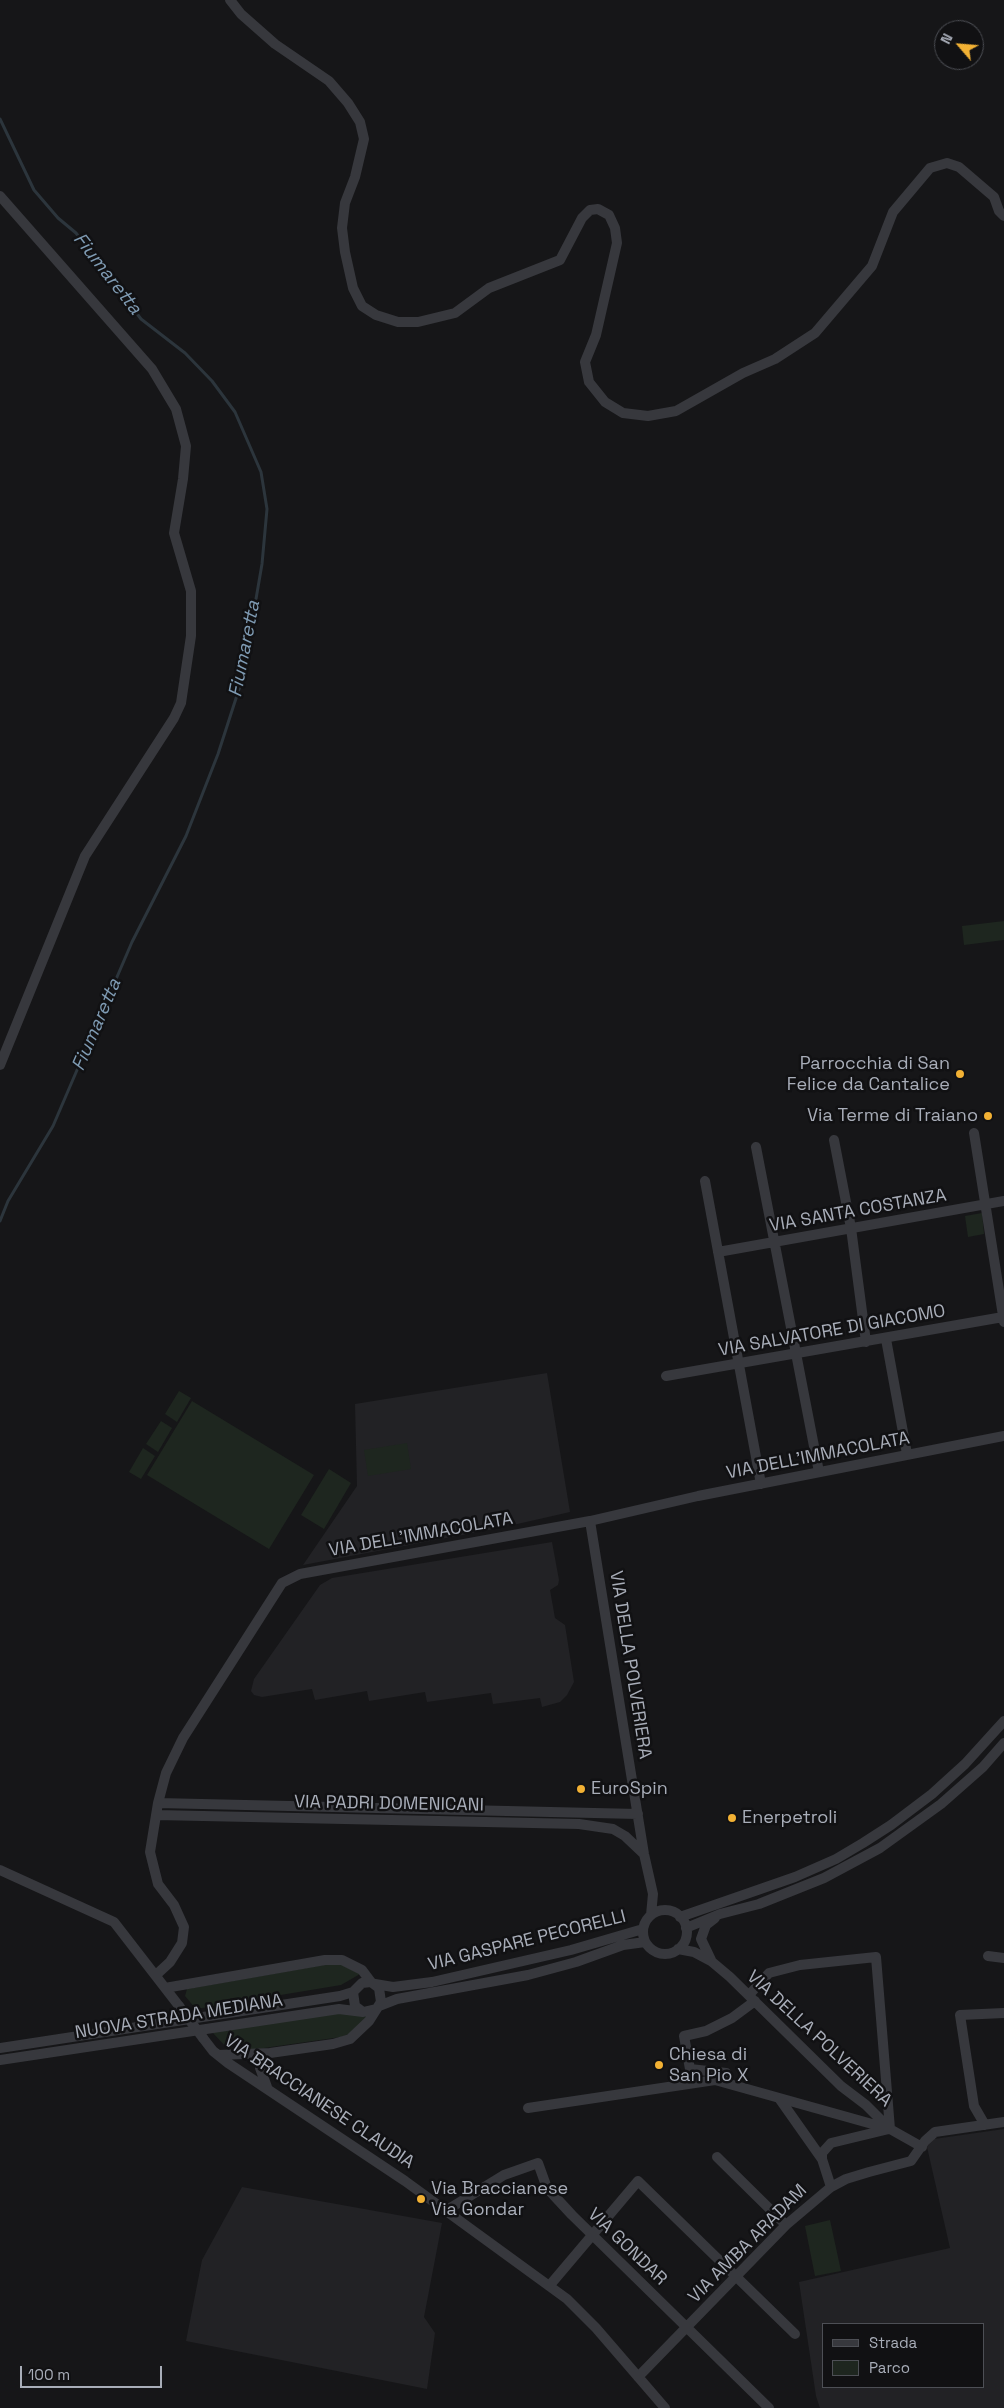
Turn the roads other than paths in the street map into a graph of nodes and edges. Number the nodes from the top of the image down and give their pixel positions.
1 (230, 0) edge
2 (0, 196) edge
3 (1004, 216) edge
4 (0, 1065) edge
5 (974, 1133) dead end
6 (834, 1140) dead end
7 (756, 1148) dead end
8 (706, 1181) dead end
9 (1004, 1202) edge
10 (984, 1205) junction
11 (851, 1228) junction
12 (774, 1243) junction
13 (718, 1252) junction
14 (1004, 1320) edge
15 (886, 1339) junction
16 (866, 1342) junction
17 (797, 1354) junction
18 (740, 1364) junction
19 (666, 1376) dead end
20 (1004, 1436) edge
21 (907, 1454) junction
22 (820, 1472) junction
23 (761, 1484) junction
24 (590, 1521) junction
25 (1004, 1721) edge
26 (1004, 1743) edge
27 (158, 1804) junction
28 (623, 1814) junction
29 (638, 1814) junction
30 (156, 1815) junction
31 (640, 1825) junction
32 (621, 1834) junction
33 (644, 1854) junction
34 (0, 1870) edge
35 (653, 1894) junction
36 (667, 1910) junction
37 (720, 1914) junction
38 (651, 1916) junction
39 (680, 1917) junction
40 (686, 1928) junction
41 (643, 1929) junction
42 (685, 1939) junction
43 (645, 1942) junction
44 (678, 1949) junction
45 (694, 1952) junction
46 (988, 1956) dead end
47 (1004, 1958) edge
48 (711, 1961) junction
49 (156, 1975) junction
50 (373, 1983) junction
51 (165, 1988) junction
52 (353, 1992) junction
53 (752, 1998) junction
54 (377, 2008) junction
55 (363, 2012) junction
56 (1004, 2013) edge
57 (0, 2048) edge
58 (270, 2053) junction
59 (218, 2055) junction
60 (0, 2060) edge
61 (729, 2084) junction
62 (267, 2087) junction
63 (779, 2098) junction
64 (528, 2108) dead end
65 (1004, 2122) edge
66 (985, 2125) junction
67 (890, 2129) junction
68 (922, 2146) junction
69 (717, 2157) dead end
70 (822, 2159) junction
71 (831, 2187) junction
72 (447, 2210) junction
73 (786, 2225) junction
74 (592, 2235) junction
75 (737, 2276) junction
76 (550, 2286) junction
77 (687, 2328) junction
78 (795, 2334) dead end
79 (638, 2377) junction
80 (666, 2408) edge
81 (769, 2408) edge

1 - 3 street
2 - 4 street
5 - 10 street
6 - 11 street
7 - 12 street
8 - 13 street
9 - 10 street, VIA SANTA COSTANZA
10 - 11 street, VIA SANTA COSTANZA
10 - 14 street
11 - 12 street, VIA SANTA COSTANZA
11 - 16 street
12 - 13 street, VIA SANTA COSTANZA
12 - 17 street
13 - 18 street
14 - 15 street, VIA SALVATORE DI GIACOMO
15 - 16 street, VIA SALVATORE DI GIACOMO
15 - 21 street
16 - 17 street, VIA SALVATORE DI GIACOMO
17 - 18 street, VIA SALVATORE DI GIACOMO
17 - 22 street
18 - 19 street, VIA SALVATORE DI GIACOMO
18 - 23 street
20 - 21 street, VIA DELL'IMMACOLATA
21 - 22 street, VIA DELL'IMMACOLATA
22 - 23 street, VIA DELL'IMMACOLATA
23 - 24 street, VIA DELL'IMMACOLATA
24 - 27 street, VIA DELL'IMMACOLATA
24 - 29 street, VIA DELLA POLVERIERA
25 - 39 street
26 - 37 street
27 - 28 street, VIA PADRI DOMENICANI
27 - 30 street, VIA DELL'IMMACOLATA
28 - 29 street, VIA PADRI DOMENICANI
28 - 32 street
29 - 31 street, VIA DELLA POLVERIERA
30 - 32 street, VIA PADRI DOMENICANI
30 - 49 street, VIA DELL'IMMACOLATA
31 - 32 street
31 - 33 street
32 - 33 street, VIA PADRI DOMENICANI
33 - 35 street
34 - 49 street, VIA BRACCIANESE CLAUDIA
35 - 36 street
35 - 38 street
36 - 38 street, VIA GASPARE PECORELLI
36 - 39 street
37 - 40 street
37 - 48 street
38 - 41 street, VIA GASPARE PECORELLI
39 - 40 street
40 - 42 street
41 - 43 street
41 - 50 street, VIA GASPARE PECORELLI
42 - 44 street
42 - 45 street, VIA DELLA POLVERIERA
43 - 44 street, VIA GASPARE PECORELLI
43 - 54 street, VIA GASPARE PECORELLI
44 - 45 street, VIA DELLA POLVERIERA
45 - 48 street, VIA DELLA POLVERIERA
46 - 47 street
48 - 53 street, VIA DELLA POLVERIERA
49 - 51 street, VIA BRACCIANESE CLAUDIA
50 - 51 street
50 - 52 street
50 - 54 street
51 - 59 street, VIA BRACCIANESE CLAUDIA, bridge
52 - 55 street
52 - 57 street, NUOVA STRADA MEDIANA
53 - 61 street
53 - 67 street, VIA DELLA POLVERIERA
53 - 67 street
54 - 55 street
54 - 58 street
55 - 60 street, NUOVA STRADA MEDIANA
56 - 66 street
58 - 59 street
58 - 62 street
59 - 62 street, VIA BRACCIANESE CLAUDIA
61 - 63 street
61 - 64 street
62 - 72 street, VIA BRACCIANESE CLAUDIA
63 - 67 street
63 - 70 street
65 - 66 street, VIA AMBA ARADAM
66 - 68 street, VIA AMBA ARADAM
67 - 68 street, VIA DELLA POLVERIERA
67 - 70 street
68 - 71 street, VIA AMBA ARADAM
69 - 73 street
70 - 71 street
71 - 73 street, VIA AMBA ARADAM
72 - 74 street, VIA GONDAR
72 - 76 street, VIA BRACCIANESE CLAUDIA
73 - 75 street, VIA AMBA ARADAM
74 - 75 street
74 - 76 street
74 - 77 street, VIA GONDAR
75 - 77 street, VIA AMBA ARADAM
75 - 78 street
76 - 79 street, VIA BRACCIANESE CLAUDIA
77 - 79 street, VIA AMBA ARADAM
77 - 81 street, VIA GONDAR
79 - 80 street, VIA BRACCIANESE CLAUDIA

